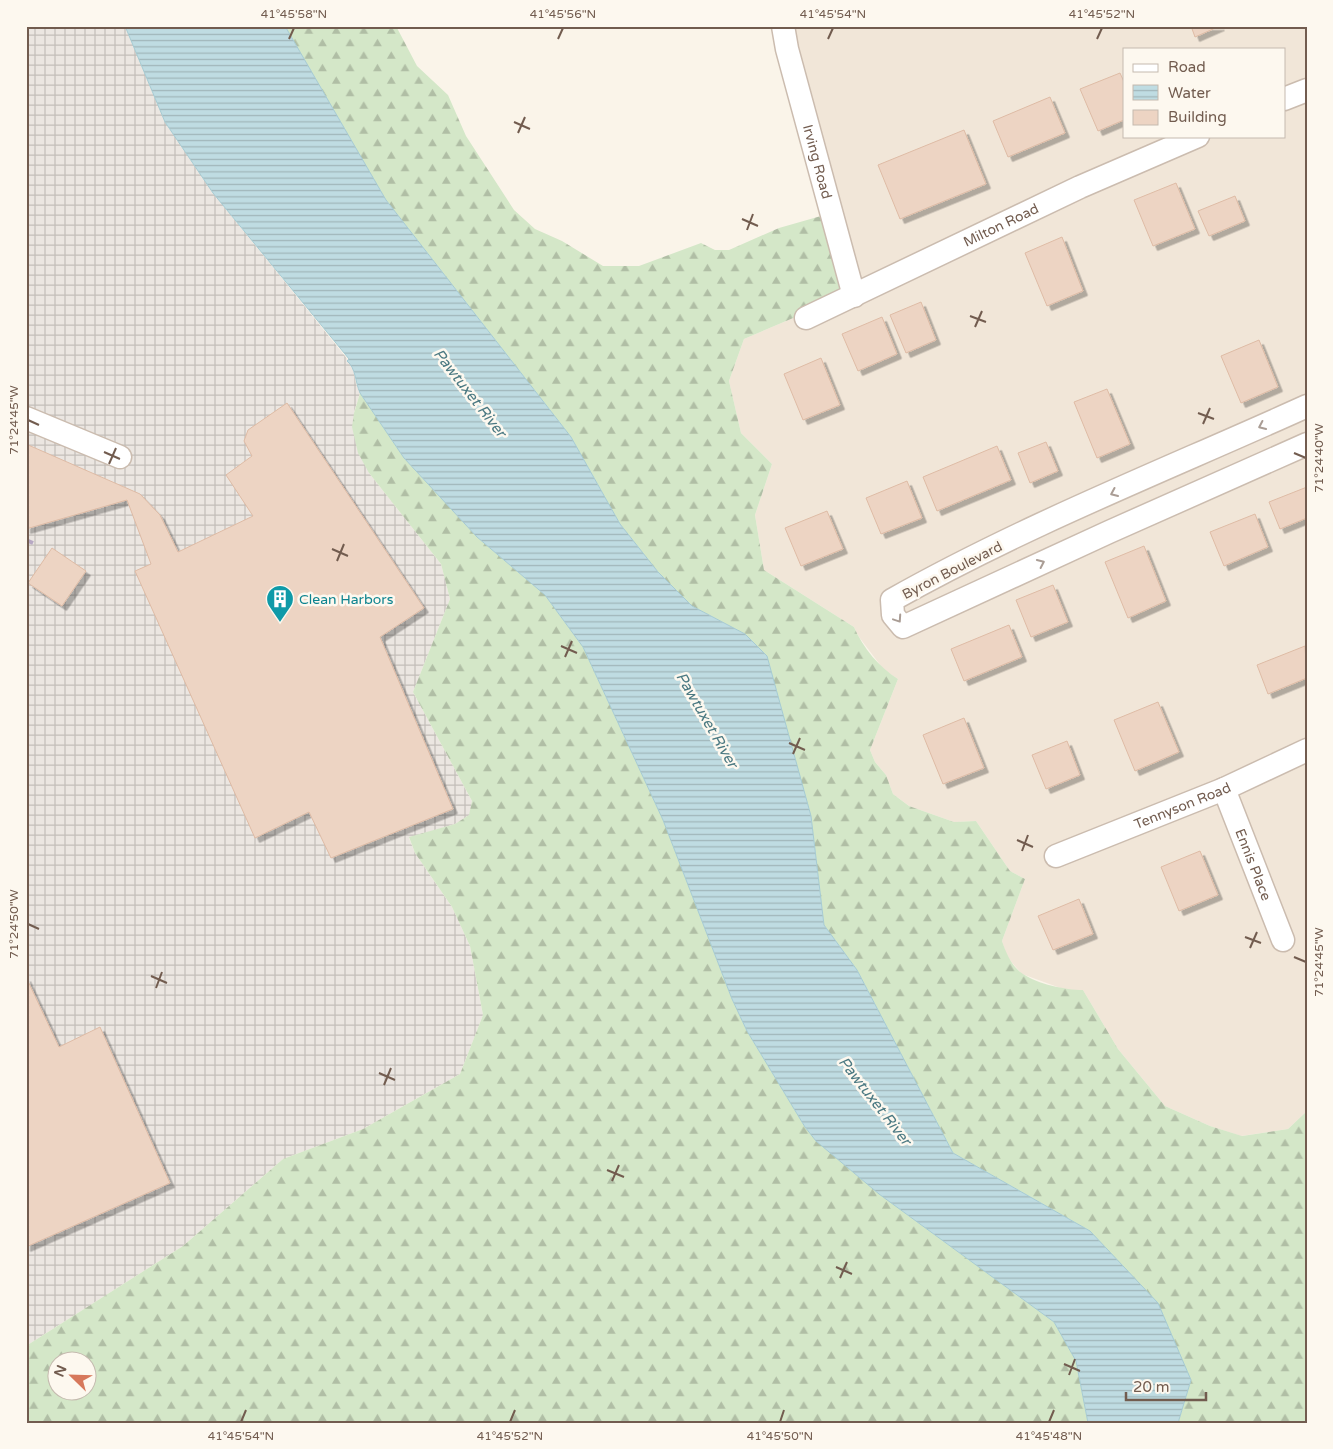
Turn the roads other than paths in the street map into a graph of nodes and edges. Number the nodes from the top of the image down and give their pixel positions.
1 (783, 26) edge
2 (1307, 90) edge
3 (1286, 98) edge
4 (1193, 138) edge
5 (854, 296) junction
6 (806, 318) dead end
7 (1307, 406) edge
8 (26, 418) edge
9 (1307, 444) edge
10 (120, 457) dead end
11 (1307, 750) edge
12 (1224, 789) junction
13 (1056, 856) dead end
14 (1283, 940) dead end

1 - 5 street, Irving Road
2 - 3 street
4 - 5 street, Milton Road
5 - 6 street, Milton Road
7 -> 9 street, Byron Boulevard
8 - 10 street
11 - 12 street, Tennyson Road
12 - 13 street, Tennyson Road
12 - 14 street, Ennis Place

